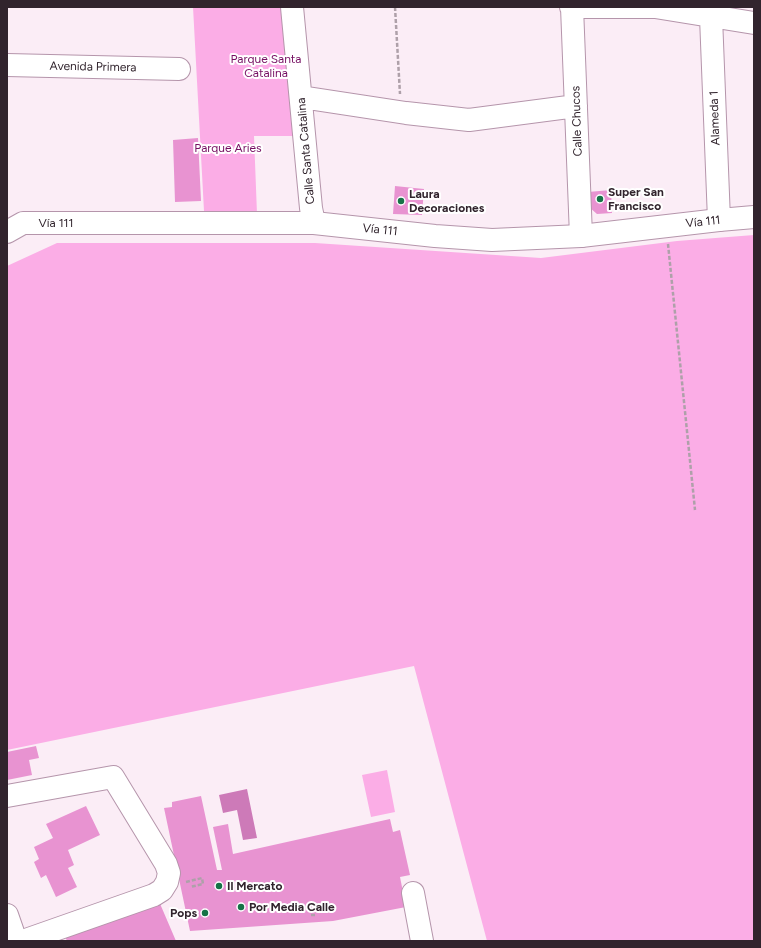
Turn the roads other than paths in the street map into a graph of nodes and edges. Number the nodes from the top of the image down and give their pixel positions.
1 (292, 7) edge
2 (572, 7) edge
3 (711, 17) junction
4 (754, 23) edge
5 (7, 65) edge
6 (179, 69) dead end
7 (301, 97) junction
8 (576, 106) junction
9 (754, 217) edge
10 (719, 220) junction
11 (314, 223) junction
12 (12, 226) edge
13 (581, 236) junction
14 (7, 796) edge
15 (413, 893) dead end
16 (7, 915) edge
17 (16, 941) edge
18 (23, 941) edge
19 (422, 941) edge

1 - 7 street, Calle Santa Catalina
2 - 3 street
2 - 8 street, Calle Chucos
3 - 4 street
3 - 10 street, Alameda 1
5 - 6 street, Avenida Primera
7 - 8 street
7 - 11 street, Calle Santa Catalina
8 - 13 street, Calle Chucos
9 - 10 street, Vía 111
10 - 13 street, Vía 111
11 - 12 street, Vía 111
11 - 13 street, Vía 111
14 - 18 street
15 - 19 street
16 - 17 street

